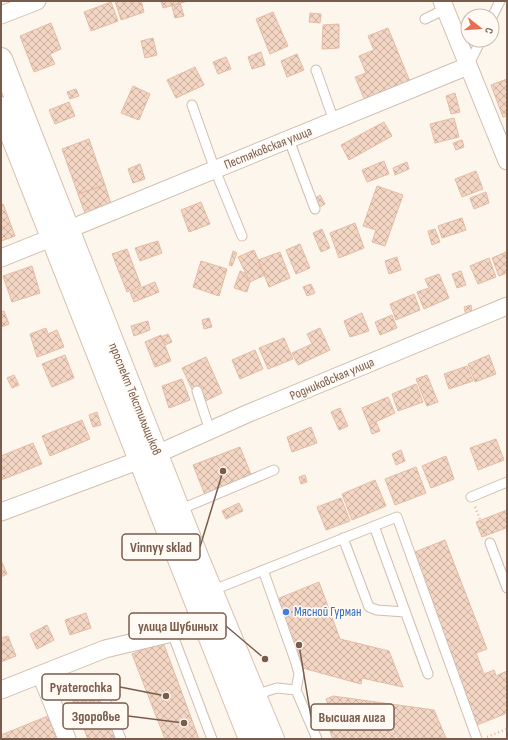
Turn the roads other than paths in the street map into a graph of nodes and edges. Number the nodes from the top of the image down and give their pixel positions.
1 (37, 1) edge
2 (444, 5) edge
3 (1, 15) edge
4 (425, 19) dead end
5 (477, 48) edge
6 (1, 59) edge
7 (468, 66) junction
8 (316, 70) dead end
9 (192, 105) dead end
10 (1, 108) edge
11 (334, 121) junction
12 (289, 140) junction
13 (504, 143) edge
14 (507, 160) edge
15 (215, 170) junction
16 (315, 209) dead end
17 (59, 234) junction
18 (242, 236) dead end
19 (1, 258) edge
20 (507, 306) edge
21 (197, 391) dead end
22 (210, 431) junction
23 (149, 457) junction
24 (274, 470) dead end
25 (507, 482) edge
26 (471, 497) road end
27 (180, 510) junction
28 (1, 512) edge
29 (374, 526) junction
30 (343, 538) junction
31 (490, 543) road end
32 (262, 570) junction
33 (507, 588) edge
34 (211, 591) junction
35 (405, 612) junction
36 (200, 614) junction
37 (172, 633) junction
38 (428, 674) dead end
39 (41, 675) junction
40 (1, 690) edge
41 (296, 690) junction
42 (255, 695) junction
43 (104, 697) dead end
44 (67, 739) edge
45 (121, 739) edge
46 (212, 739) edge
47 (250, 739) edge
48 (273, 739) edge
49 (317, 739) edge
50 (477, 739) edge

1 - 3 street
2 - 4 lane
2 - 7 street
5 - 7 lane
6 - 17 main road, проспект Текстильщиков
7 - 11 street, Пестяковская улица
7 - 13 street
8 - 11 lane
9 - 15 lane
10 - 17 main road, проспект Текстильщиков
11 - 12 street, Пестяковская улица
12 - 15 street, Пестяковская улица
12 - 16 lane
13 - 14 street
15 - 17 street, Пестяковская улица
15 - 18 lane
17 - 19 street, Пестяковская улица
17 - 23 main road, проспект Текстильщиков
20 - 22 street, Родниковская улица
21 - 22 lane
22 - 23 street, Родниковская улица
23 - 27 main road, проспект Текстильщиков
23 - 28 street, Родниковская улица
23 - 36 main road, проспект Текстильщиков
24 - 27 lane
25 - 26 lane
27 - 34 main road, проспект Текстильщиков
29 - 30 lane
29 - 35 lane
29 - 50 lane
30 - 32 lane
30 - 35 lane
31 - 33 lane
32 - 34 lane
32 - 41 lane
34 - 42 main road, проспект Текстильщиков
35 - 38 lane
36 - 37 street
36 - 47 main road, проспект Текстильщиков
37 - 39 street
37 - 46 lane
39 - 40 street
39 - 44 street
41 - 42 lane
41 - 49 lane
42 - 48 main road, проспект Текстильщиков
43 - 45 lane

